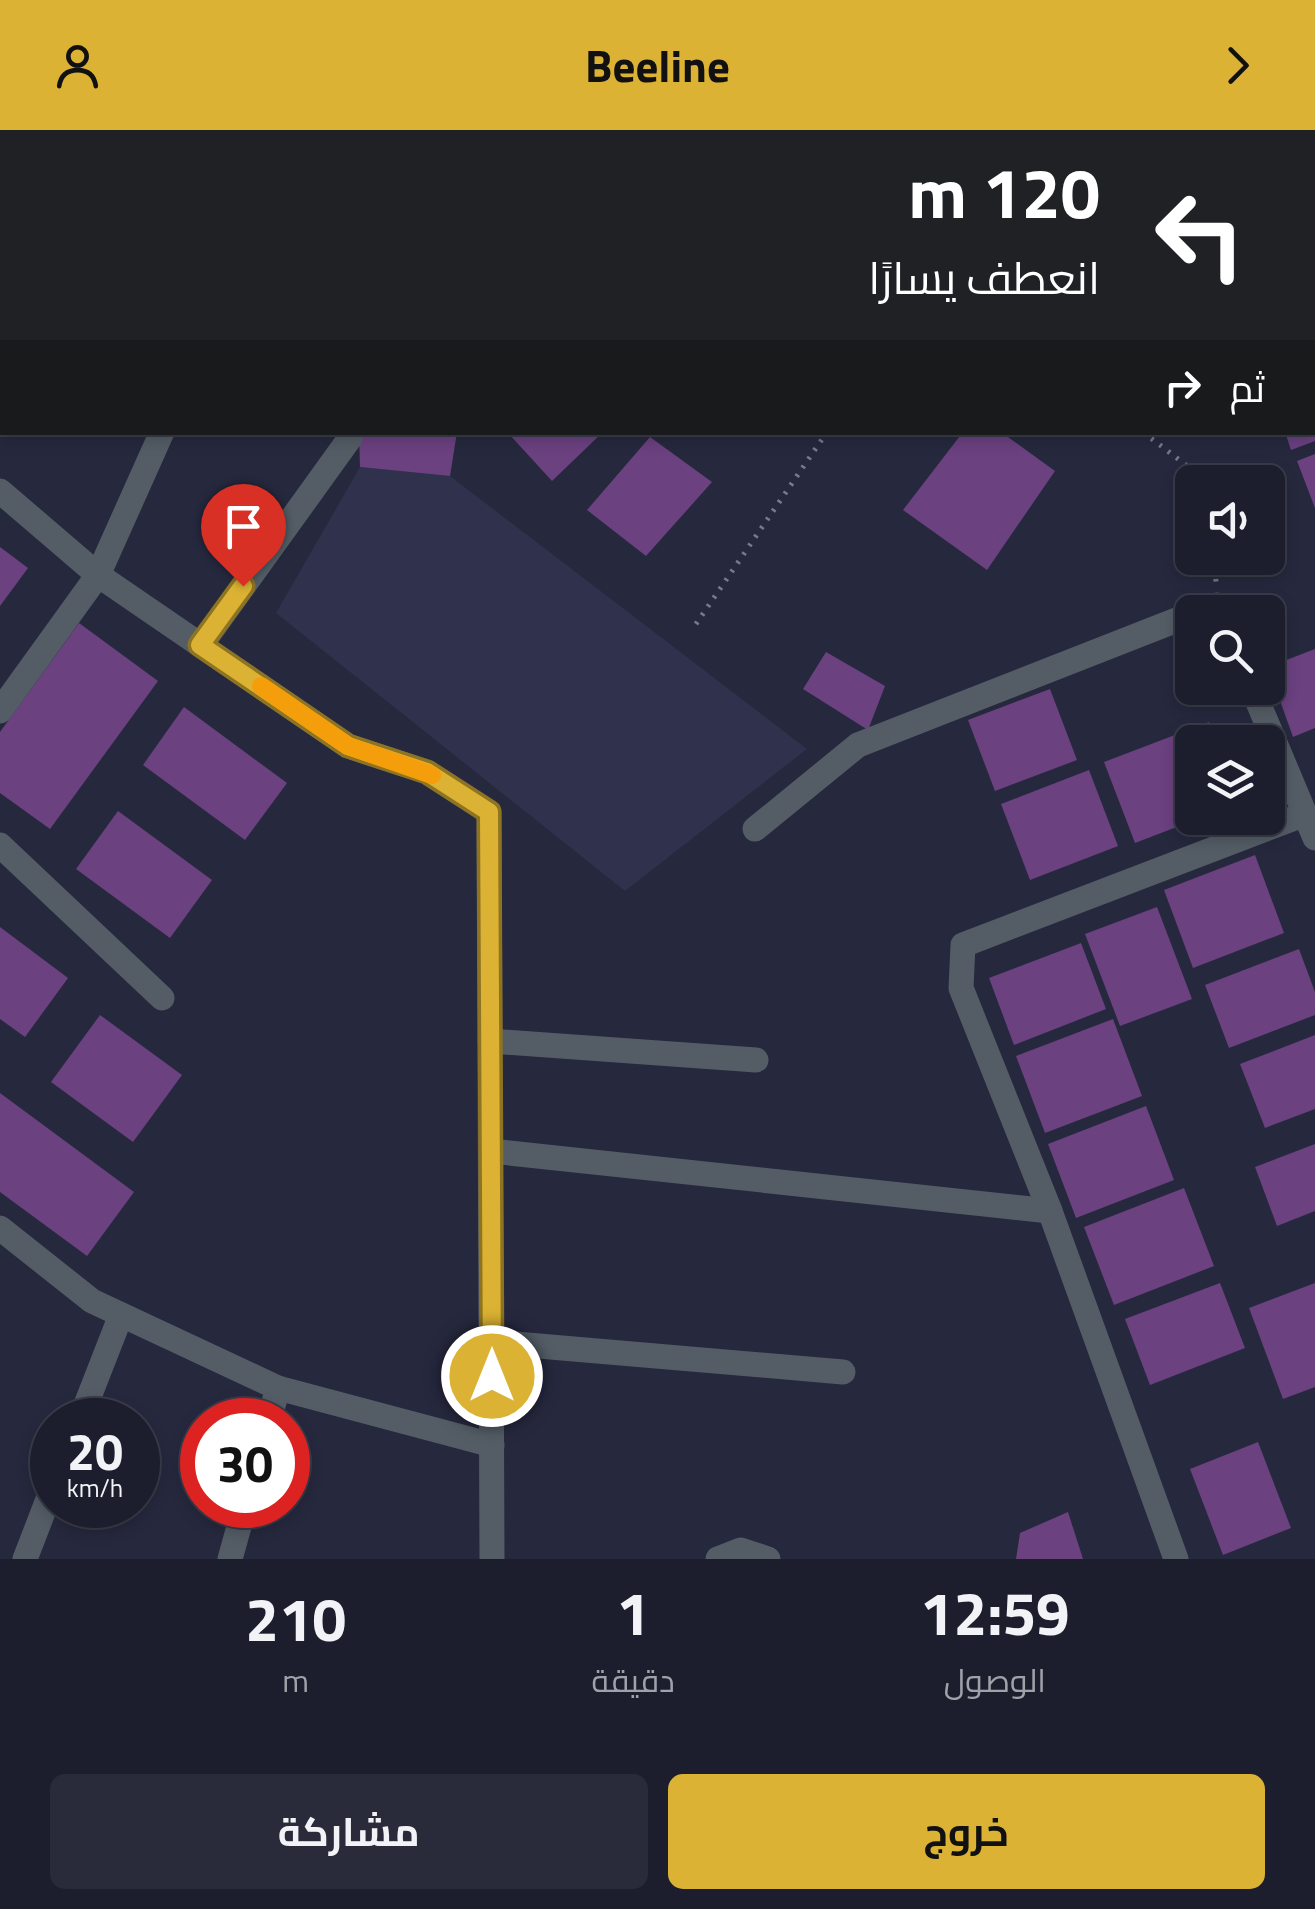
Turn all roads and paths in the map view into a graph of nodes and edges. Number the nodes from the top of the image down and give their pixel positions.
1 (161, 435) edge
2 (825, 435) edge
3 (1147, 435) edge
4 (350, 438) dead end
5 (1186, 465) edge
6 (0, 491) edge
7 (98, 575) junction
8 (1175, 621) edge
9 (696, 624) dead end
10 (200, 645) junction
11 (1259, 705) edge
12 (0, 711) edge
13 (1310, 826) edge
14 (755, 829) dead end
15 (0, 845) edge
16 (162, 998) dead end
17 (490, 1042) junction
18 (756, 1060) dead end
19 (490, 1150) junction
20 (1050, 1211) junction
21 (2, 1237) edge
22 (121, 1314) junction
23 (492, 1342) junction
24 (842, 1372) dead end
25 (278, 1388) junction
26 (89, 1398) edge
27 (275, 1398) edge
28 (492, 1445) junction
29 (37, 1528) edge
30 (239, 1528) edge
31 (25, 1559) edge
32 (230, 1559) edge
33 (492, 1559) edge
34 (718, 1559) edge
35 (768, 1559) edge
36 (1176, 1559) edge

1 - 7 street
2 - 9 path
3 - 5 path
4 - 10 street
6 - 7 street
7 - 10 street
7 - 12 street
8 - 14 street
10 - 17 street
11 - 13 street
13 - 20 street
15 - 16 street
17 - 18 street
17 - 19 street
19 - 20 street
19 - 23 street
20 - 36 street
21 - 22 street
22 - 25 street
22 - 26 street
23 - 24 street
23 - 28 street
25 - 27 street
25 - 28 street
28 - 33 street
29 - 31 street
30 - 32 street
34 - 35 street

